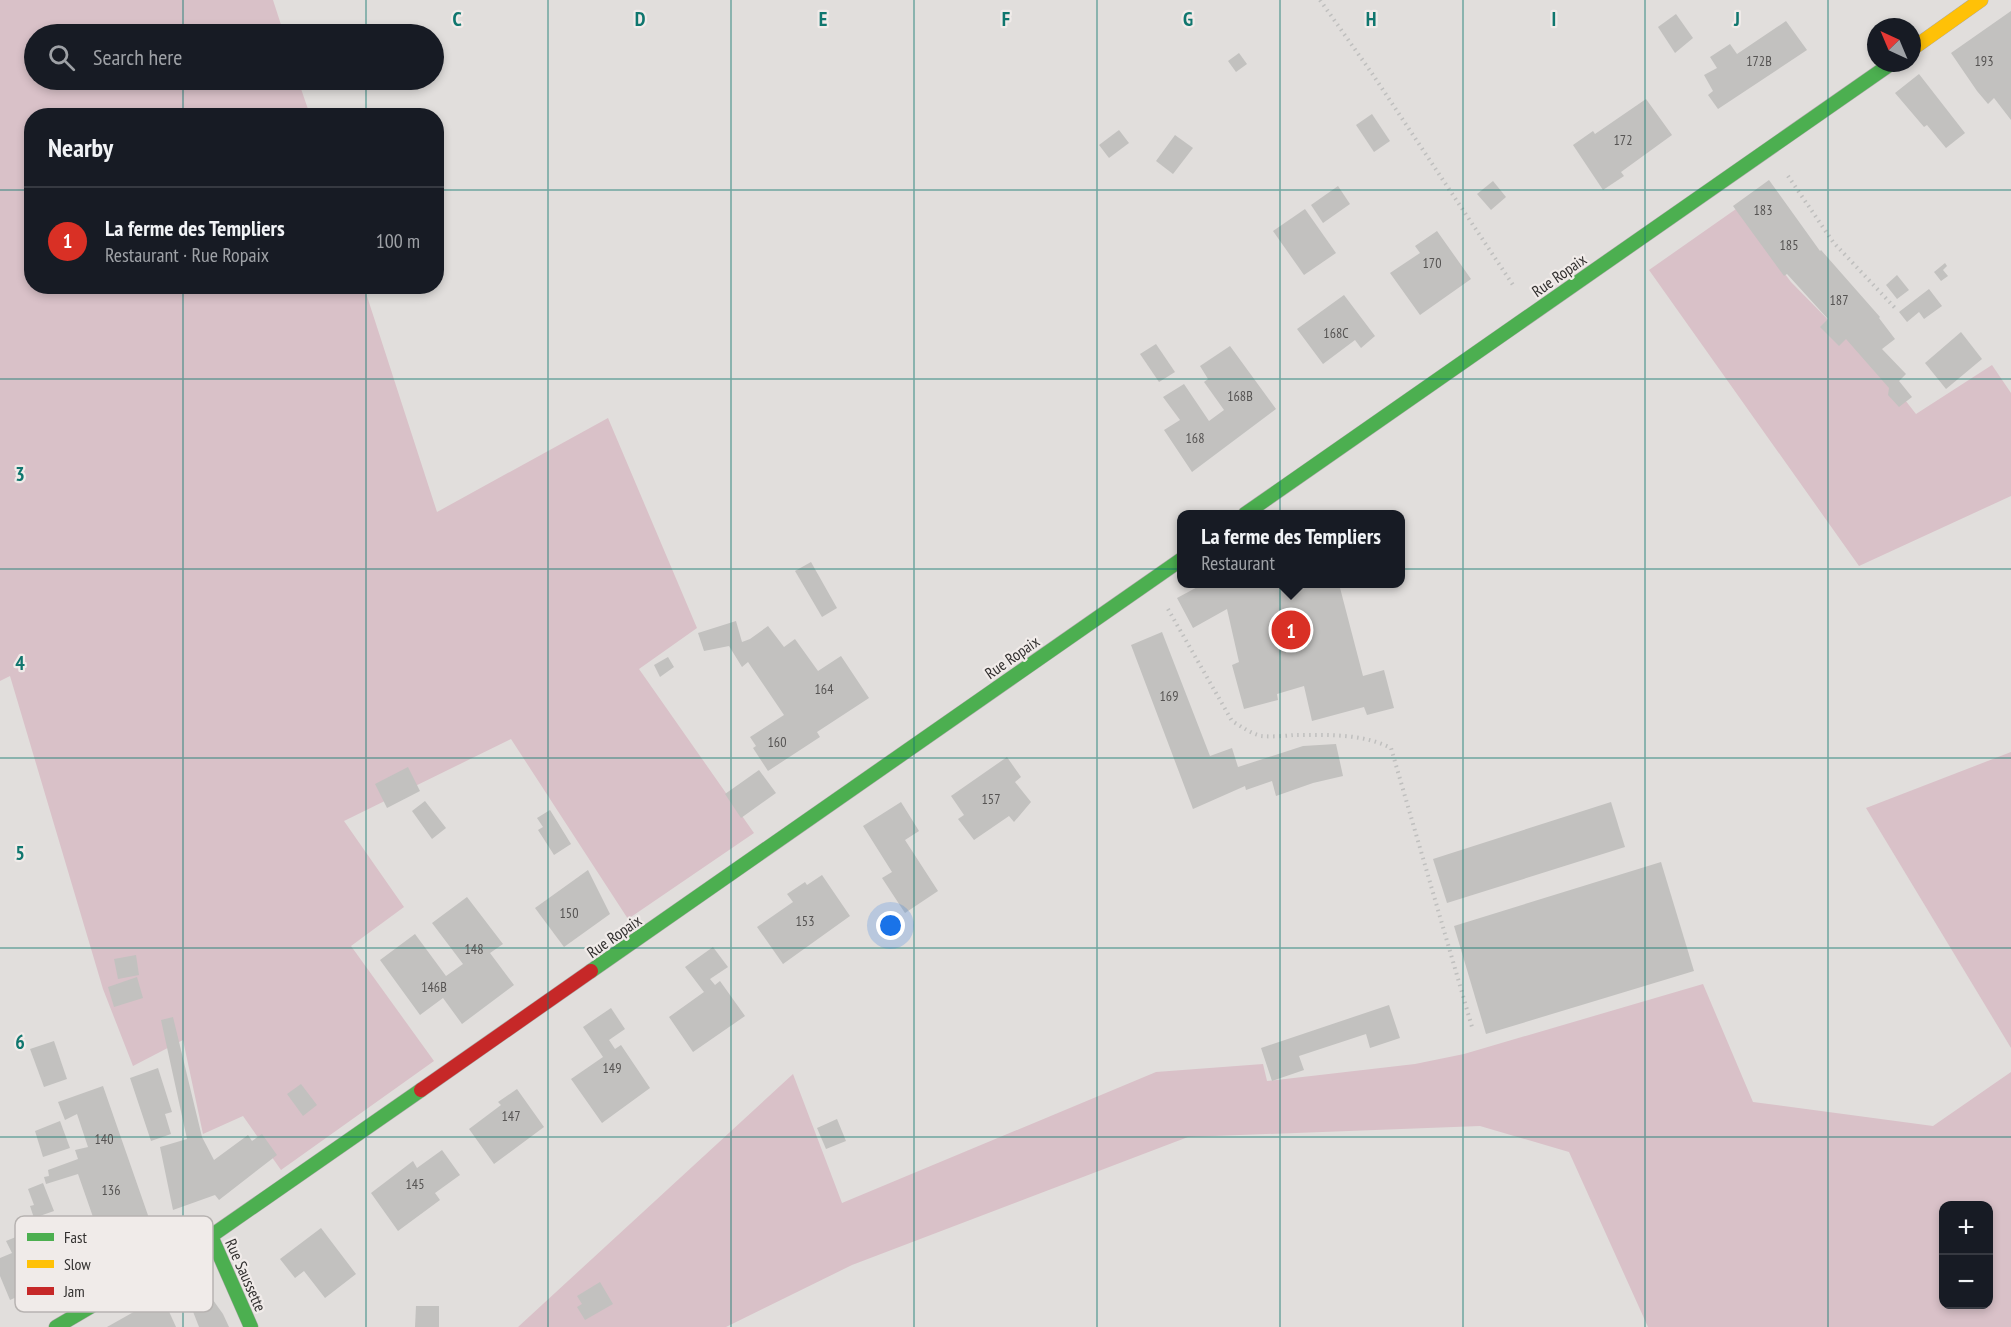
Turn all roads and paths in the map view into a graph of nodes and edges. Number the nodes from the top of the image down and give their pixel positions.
1 (1320, 0) edge
2 (1981, 0) edge
3 (1921, 43) edge
4 (1879, 72) edge
5 (1769, 149) junction
6 (1897, 310) dead end
7 (1532, 314) junction
8 (1251, 510) edge
9 (1177, 562) edge
10 (1151, 580) junction
11 (1472, 1027) dead end
12 (213, 1235) edge
13 (213, 1241) edge
14 (82, 1312) edge
15 (56, 1327) edge
16 (251, 1327) edge

1 - 7 path
2 - 3 street
4 - 5 street, Rue Ropaix
5 - 6 path
5 - 7 street, Rue Ropaix
7 - 8 street, Rue Ropaix
9 - 10 street, Rue Ropaix
10 - 11 path
10 - 12 street, Rue Ropaix
13 - 16 street, Rue Saussette
14 - 15 street, Rue Ropaix

